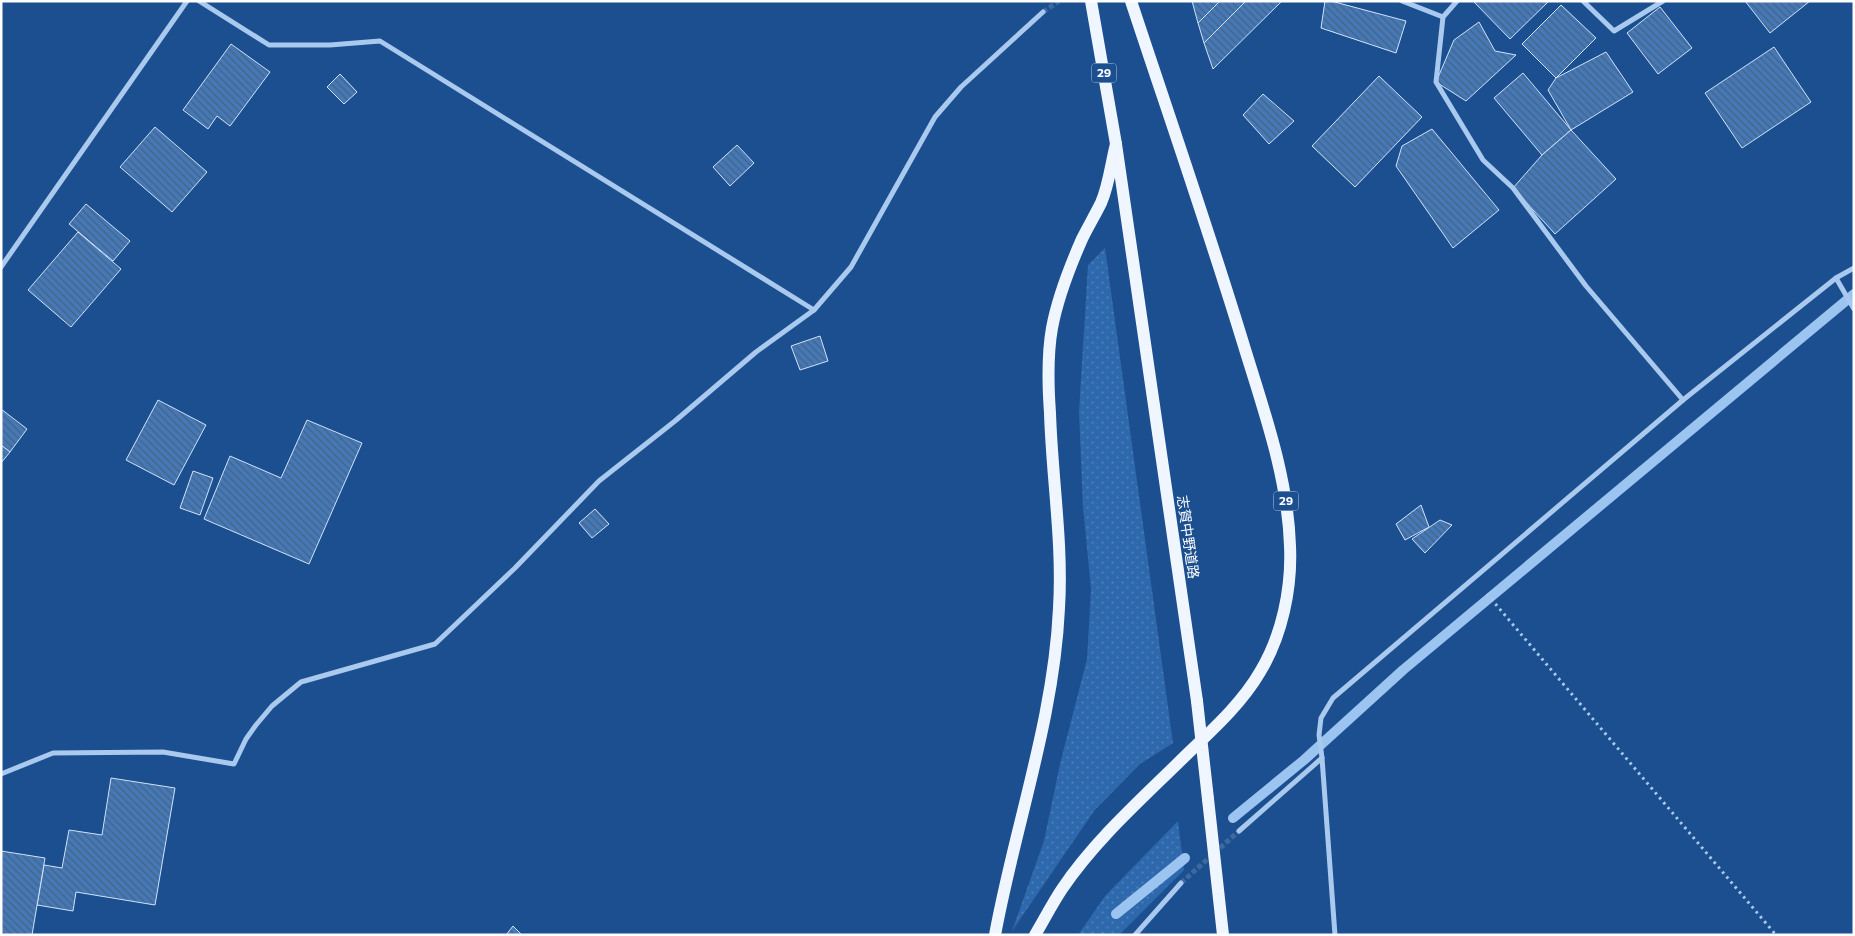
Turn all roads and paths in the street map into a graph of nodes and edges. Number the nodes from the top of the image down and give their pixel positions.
1 (186, 1) edge
2 (199, 1) edge
3 (1091, 1) edge
4 (1131, 1) edge
5 (1402, 1) edge
6 (1457, 1) edge
7 (1583, 1) edge
8 (1663, 1) edge
9 (1043, 12) tunnel mouth
10 (1443, 17) junction
11 (1116, 144) junction
12 (1, 267) edge
13 (1854, 268) edge
14 (1836, 278) junction
15 (1854, 309) edge
16 (814, 310) junction
17 (1683, 400) junction
18 (1485, 593) dead end
19 (1322, 755) junction
20 (1, 774) edge
21 (1239, 831) tunnel mouth
22 (1181, 883) tunnel mouth
23 (995, 935) edge
24 (1035, 935) edge
25 (1136, 935) edge
26 (1223, 935) edge
27 (1335, 935) edge
28 (1776, 935) edge

1 - 12 street
2 - 16 street
3 - 11 main road, 29
4 - 24 main road, 29
5 - 10 street
6 - 10 street
7 - 8 street
9 - 16 street
10 - 17 street
11 - 23 main road, 29
11 - 26 main road, 志賀中野道路 / 29, bridge
13 - 14 street
14 - 15 street
14 - 17 street
16 - 20 street
17 - 19 street
18 - 28 path
19 - 21 street
19 - 27 street
22 - 25 street

